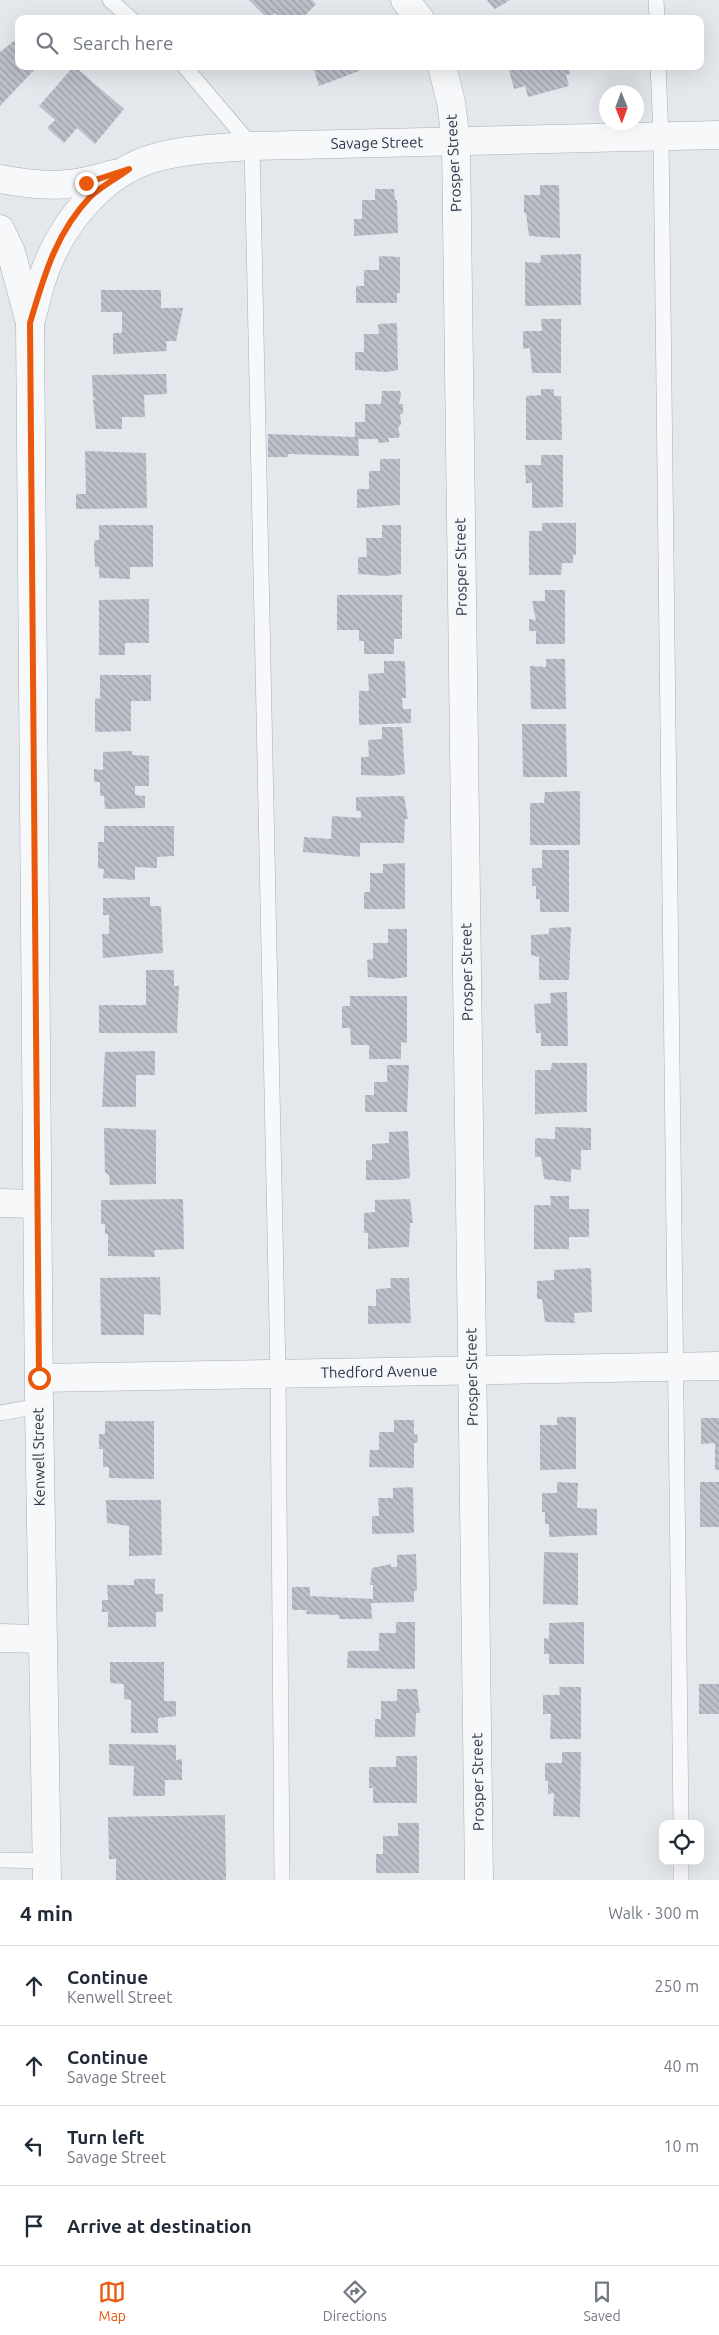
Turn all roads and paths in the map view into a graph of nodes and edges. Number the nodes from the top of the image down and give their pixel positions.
1 (110, 0) edge
2 (405, 0) edge
3 (656, 0) edge
4 (127, 15) edge
5 (417, 15) edge
6 (657, 15) edge
7 (187, 70) edge
8 (443, 70) edge
9 (658, 70) edge
10 (719, 135) edge
11 (661, 136) junction
12 (456, 142) junction
13 (252, 146) junction
14 (129, 169) junction
15 (0, 179) edge
16 (0, 229) edge
17 (30, 323) junction
18 (0, 1203) edge
19 (37, 1204) junction
20 (676, 1366) junction
21 (719, 1366) edge
22 (472, 1371) junction
23 (278, 1373) junction
24 (39, 1378) junction
25 (39, 1406) junction
26 (0, 1413) edge
27 (0, 1638) edge
28 (42, 1639) junction
29 (681, 1820) edge
30 (0, 1860) edge
31 (681, 1865) edge
32 (47, 1870) edge
33 (282, 1880) edge
34 (479, 1880) edge
35 (681, 1880) edge

1 - 4 lane
2 - 5 street
3 - 6 lane
7 - 13 lane
8 - 12 street, Prosper Street
9 - 11 lane
10 - 11 street, Savage Street
11 - 12 street, Savage Street
11 - 20 lane
12 - 13 street, Savage Street
12 - 22 street, Prosper Street
13 - 14 street, Savage Street
13 - 23 lane
14 - 15 street, Savage Street
14 - 17 street, Savage Street
16 - 17 street, Kenwell Street
17 - 19 street, Kenwell Street
18 - 19 street
19 - 24 street, Kenwell Street
20 - 21 street, Thedford Avenue
20 - 22 street, Thedford Avenue
20 - 29 lane
22 - 23 street, Thedford Avenue
22 - 34 street, Prosper Street
23 - 24 street, Thedford Avenue
23 - 33 lane
24 - 25 street, Kenwell Street
25 - 26 lane
25 - 28 street, Kenwell Street
27 - 28 street
28 - 32 street, Kenwell Street
30 - 32 lane
31 - 35 lane

